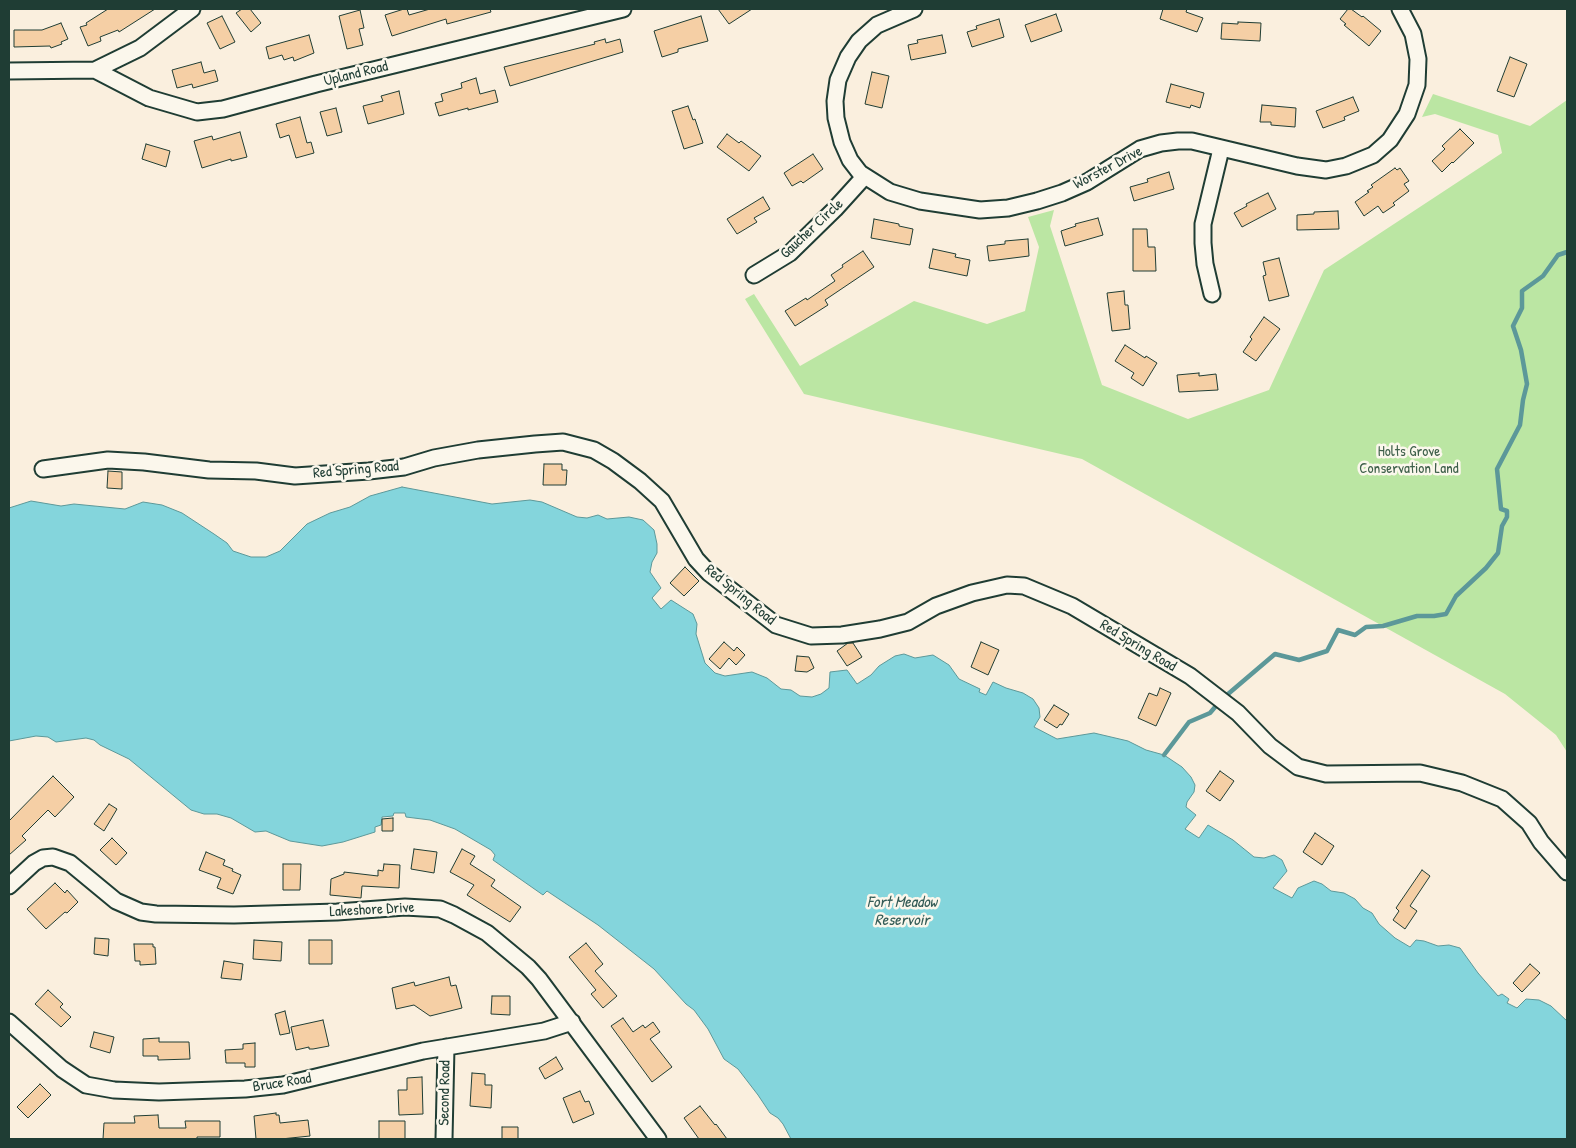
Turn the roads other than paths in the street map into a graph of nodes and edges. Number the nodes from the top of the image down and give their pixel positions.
1 (192, 9) edge
2 (623, 9) edge
3 (914, 9) edge
4 (1400, 9) edge
5 (95, 70) junction
6 (9, 71) edge
7 (1221, 149) junction
8 (864, 177) junction
9 (754, 275) dead end
10 (1212, 294) dead end
11 (43, 469) dead end
12 (1567, 872) edge
13 (9, 886) edge
14 (9, 1022) edge
15 (572, 1022) junction
16 (446, 1047) junction
17 (444, 1139) edge
18 (658, 1139) edge

1 - 5 street
2 - 5 street, Upland Road
3 - 8 street, Worster Drive
4 - 7 street, Worster Drive
5 - 6 street
7 - 8 street, Worster Drive
7 - 10 street
8 - 9 street, Gaucher Circle
11 - 12 street, Red Spring Road
13 - 15 street, Lakeshore Drive
14 - 16 street, Bruce Road
15 - 16 street, Bruce Road
15 - 18 street, Lakeshore Drive
16 - 17 street, Second Road

